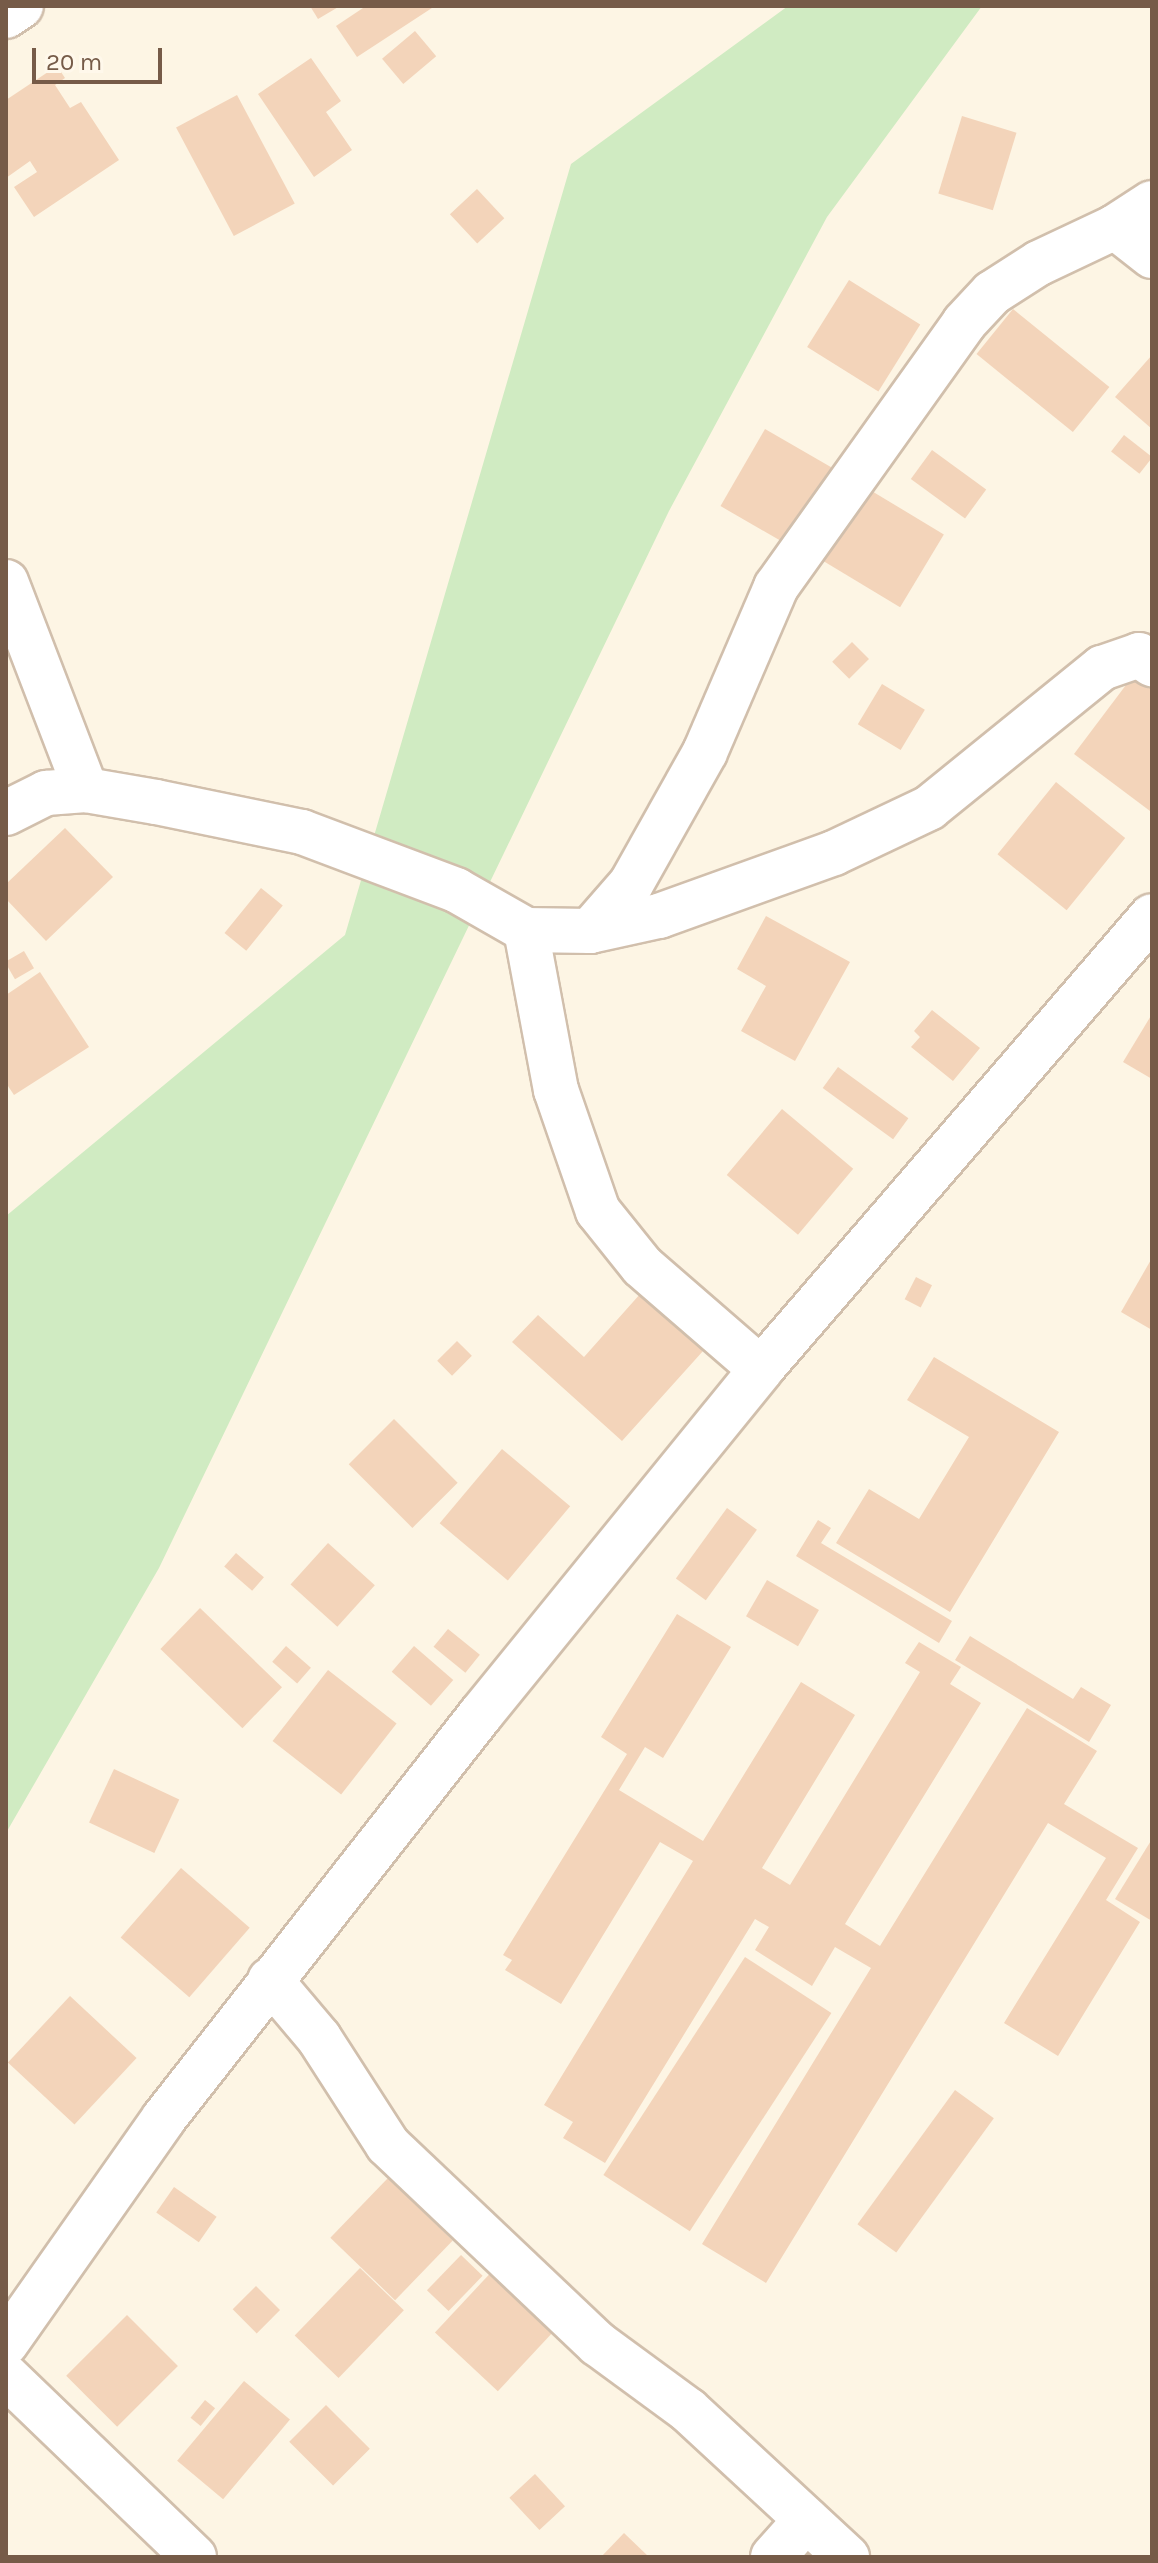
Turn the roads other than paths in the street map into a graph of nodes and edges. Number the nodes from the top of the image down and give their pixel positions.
1 (21, 6) edge
2 (6, 16) edge
3 (1152, 203) edge
4 (1115, 227) junction
5 (1152, 256) edge
6 (6, 582) edge
7 (1152, 664) edge
8 (86, 790) junction
9 (6, 813) edge
10 (1152, 916) edge
11 (526, 930) junction
12 (590, 931) junction
13 (761, 1369) junction
14 (270, 1980) junction
15 (6, 2343) edge
16 (6, 2376) edge
17 (806, 2520) junction
18 (194, 2557) edge
19 (773, 2557) edge
20 (847, 2557) edge

1 - 2 street
3 - 4 street
4 - 5 street
4 - 12 street
6 - 8 street
7 - 12 street
8 - 9 street
8 - 11 street
10 - 13 street
11 - 12 street
11 - 13 street
13 - 14 street
14 - 15 street
14 - 17 street
16 - 18 street
17 - 19 street
17 - 20 street

